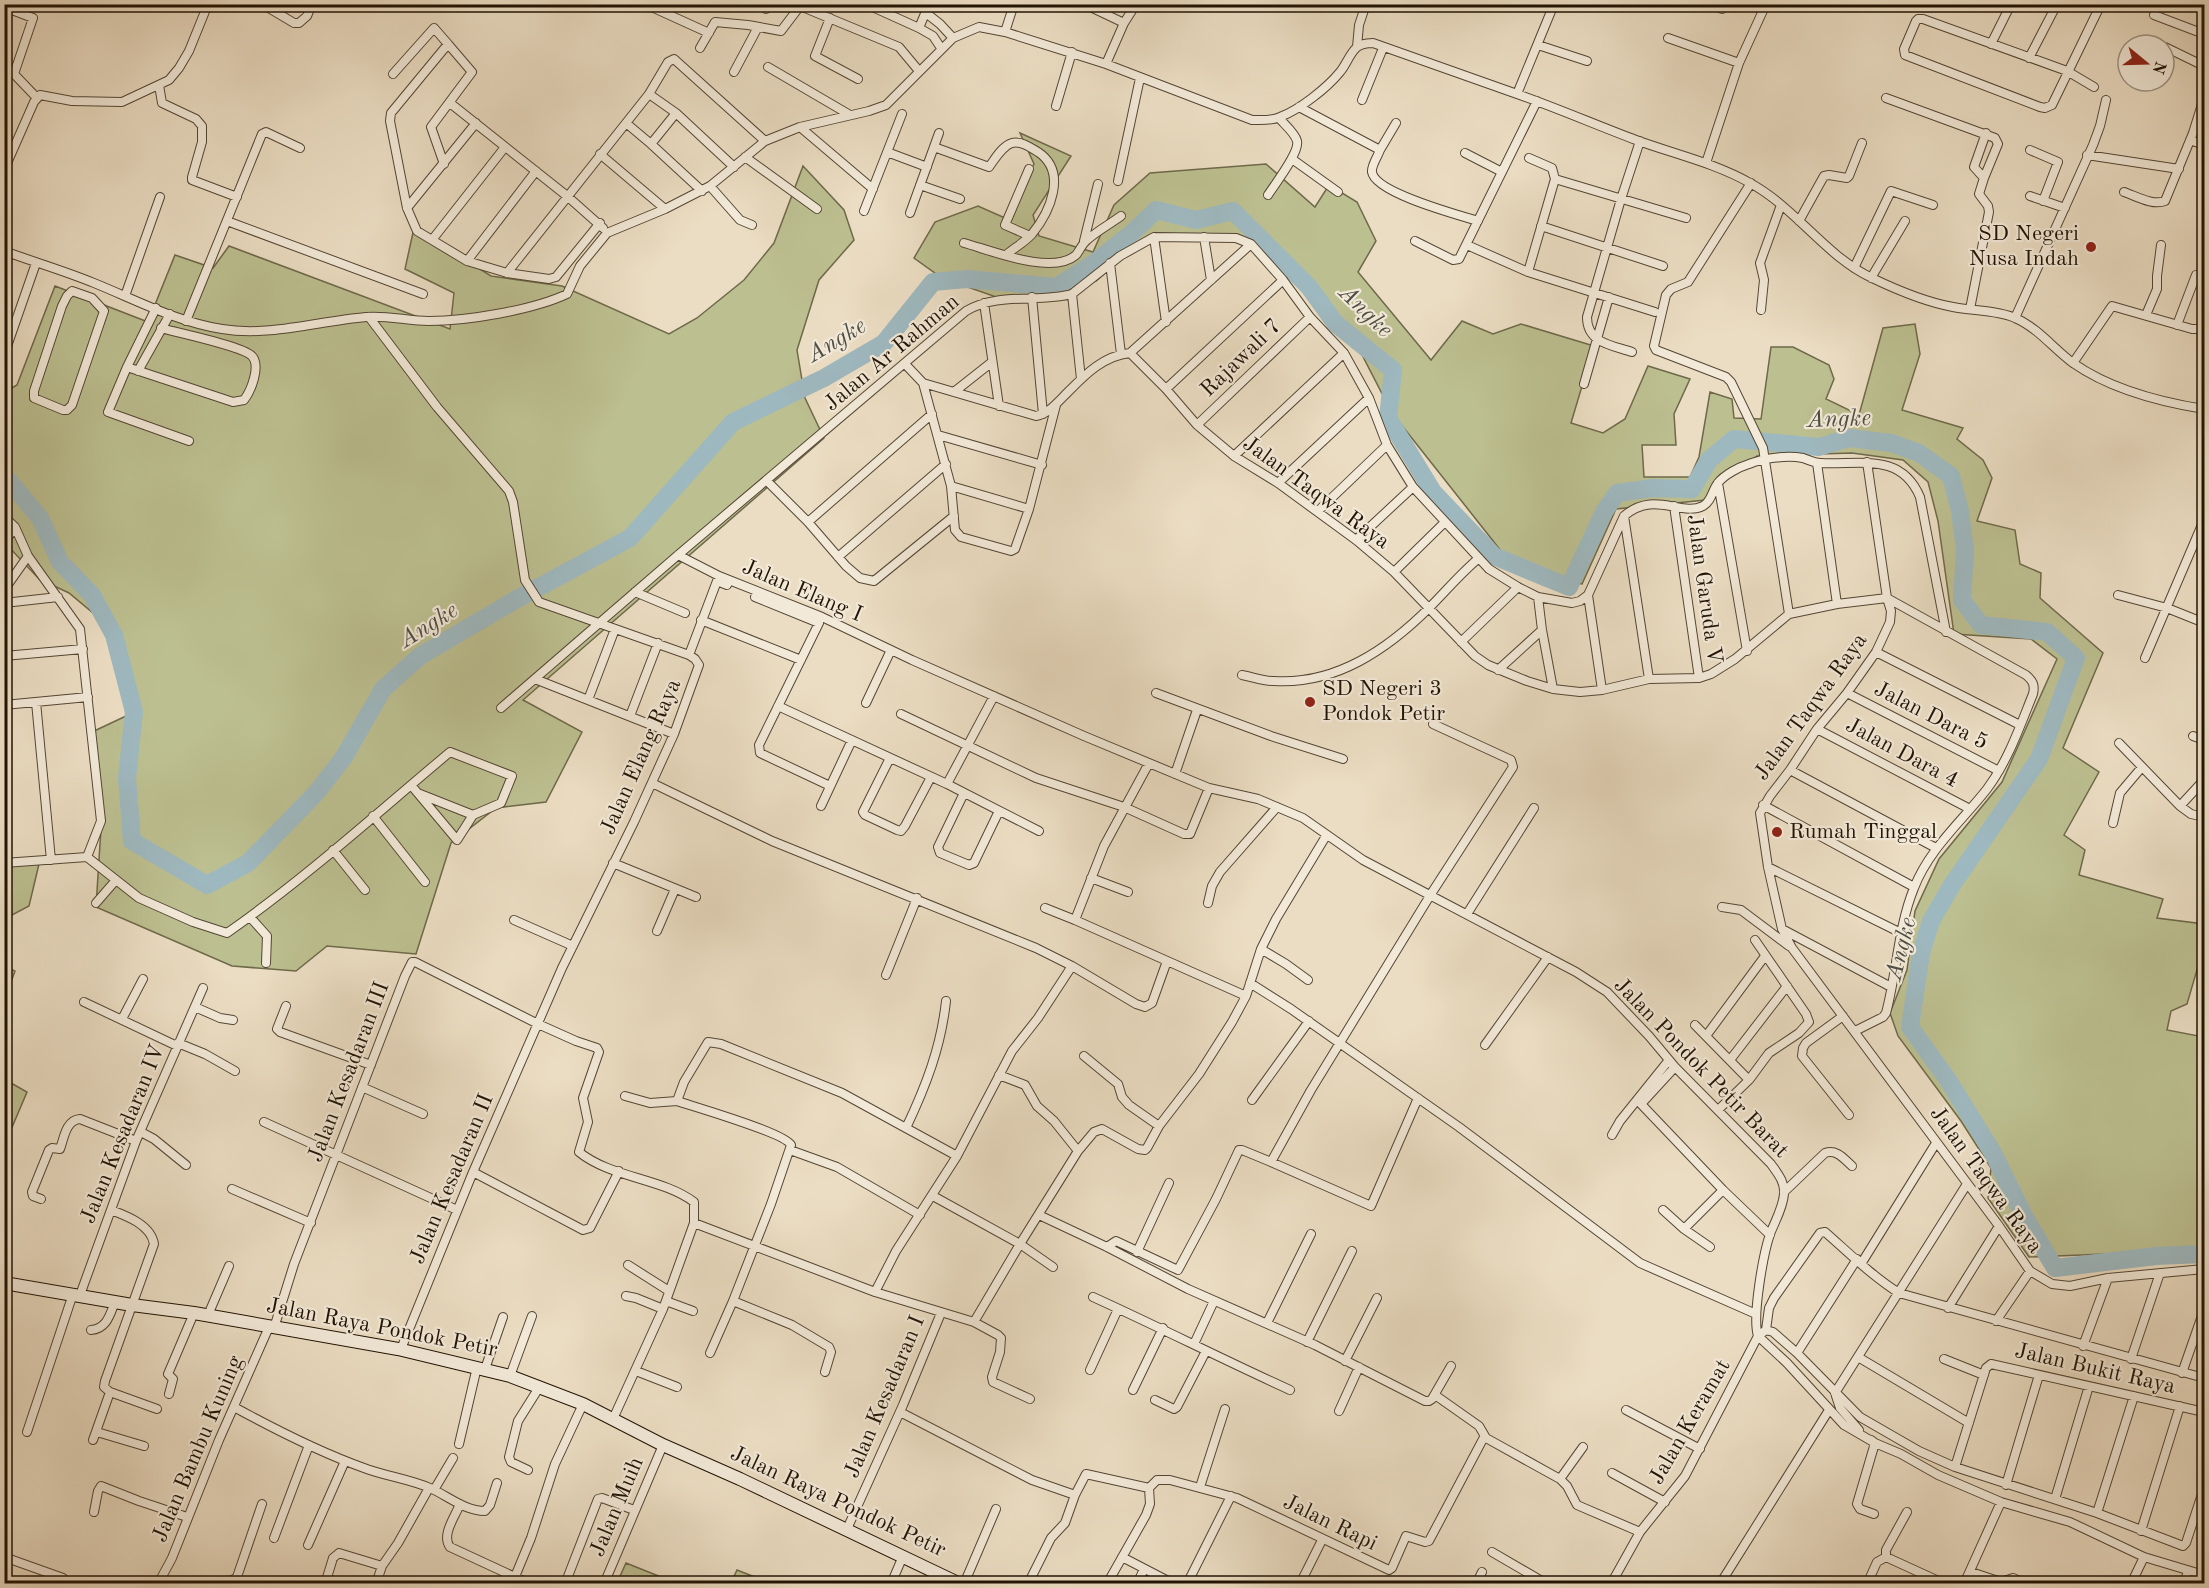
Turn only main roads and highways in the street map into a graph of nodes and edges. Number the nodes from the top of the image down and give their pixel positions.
1 (4, 1283) edge
2 (941, 1579) edge
3 (962, 1584) edge

1 - 2 main road, Jalan Raya Pondok Petir
2 - 3 main road, Jalan Raya Pondok Petir

